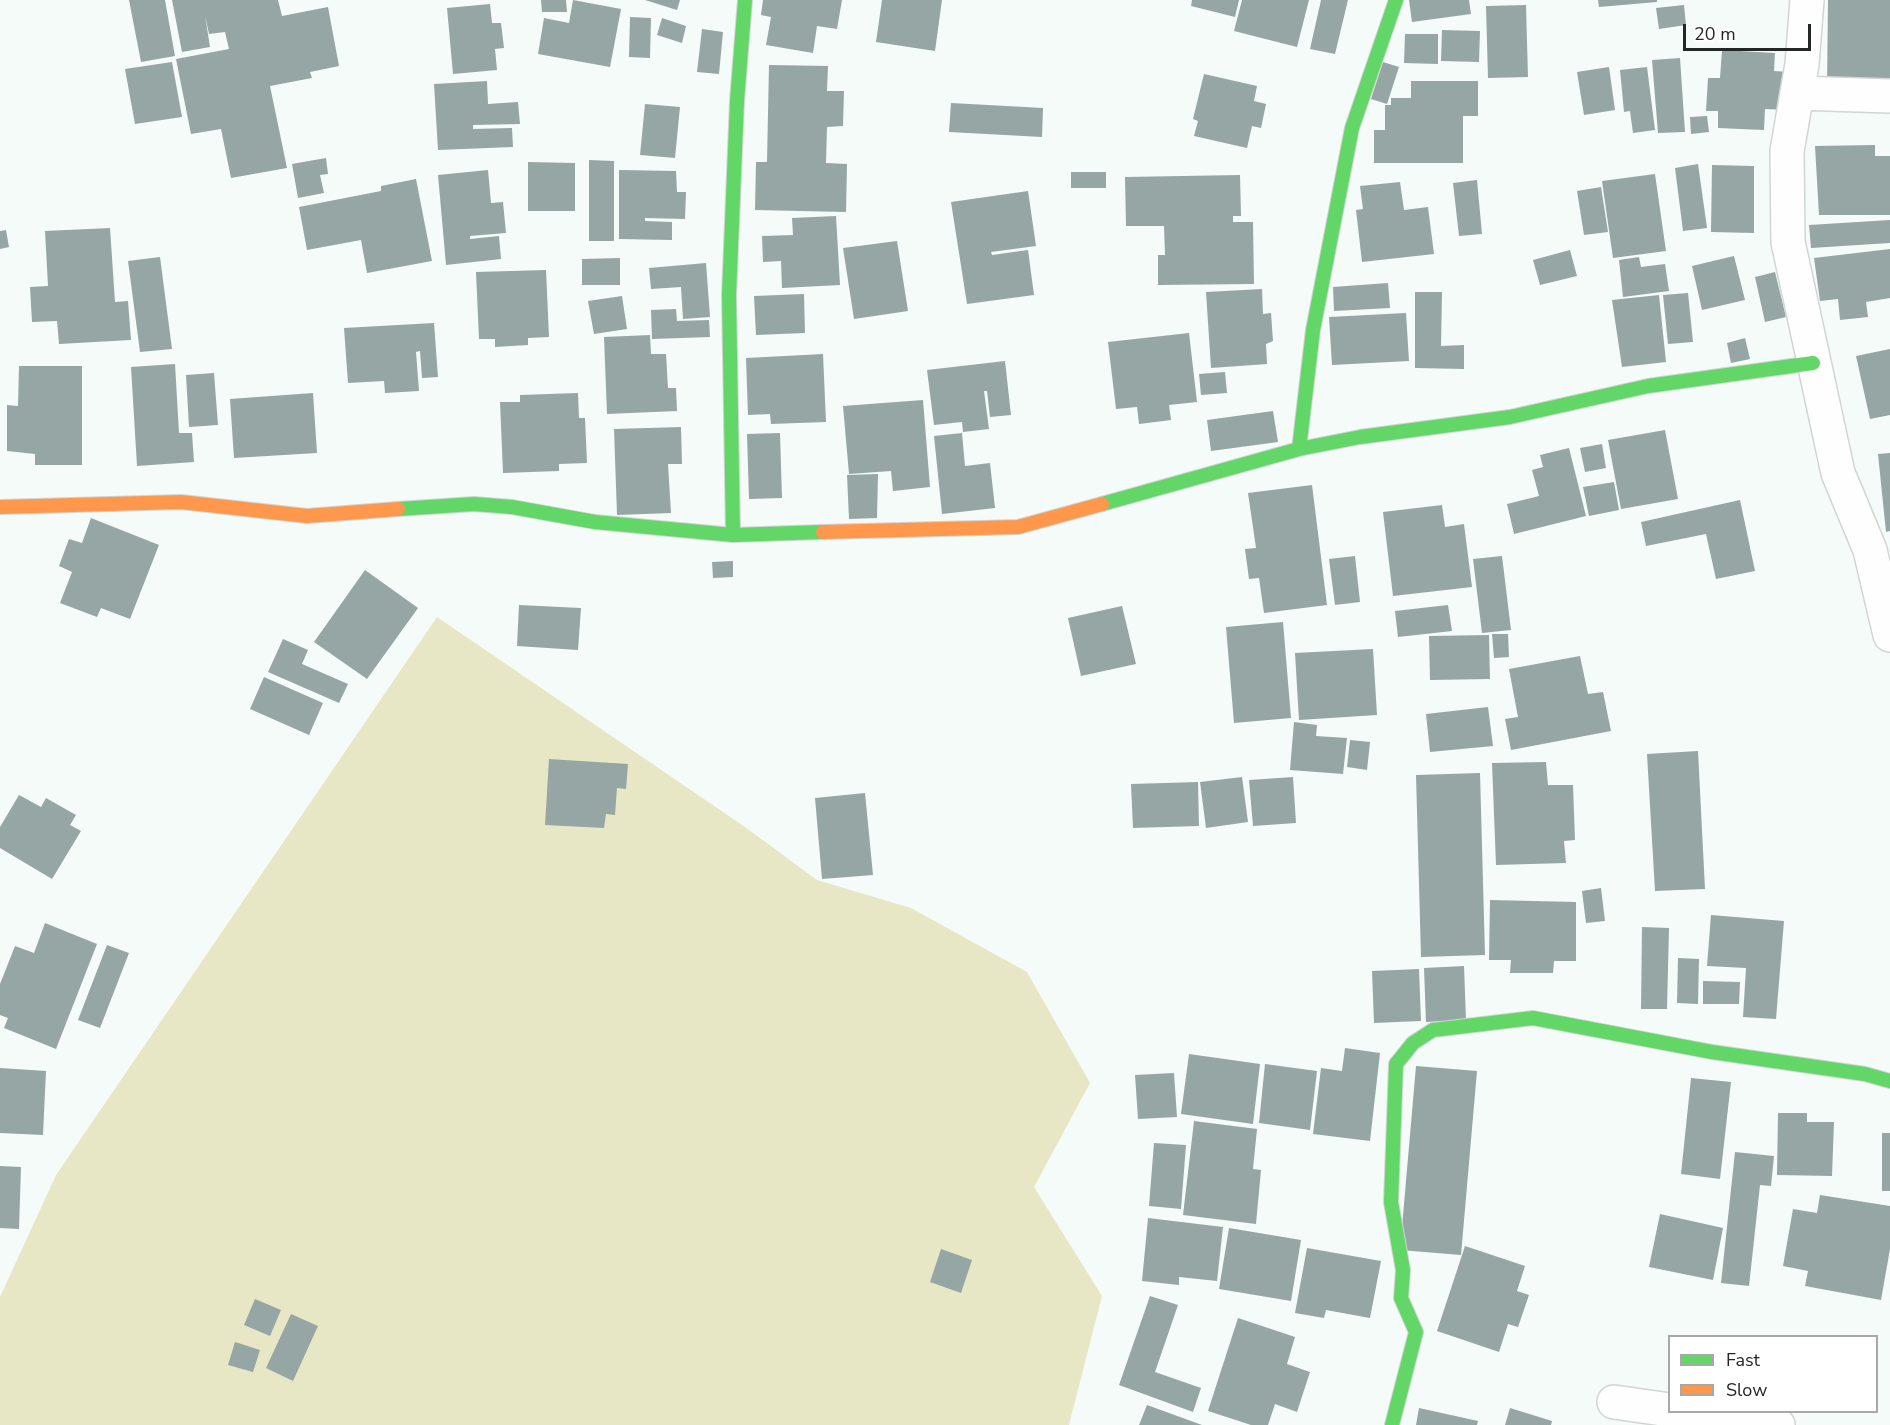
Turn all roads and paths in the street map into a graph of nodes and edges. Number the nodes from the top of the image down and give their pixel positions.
1 (745, 0) edge
2 (1396, 0) edge
3 (1807, 0) edge
4 (1797, 93) junction
5 (1890, 96) edge
6 (1813, 363) junction
7 (1299, 449) junction
8 (0, 507) edge
9 (732, 535) junction
10 (1880, 549) edge
11 (1890, 634) edge
12 (1890, 1081) edge
13 (1614, 1402) dead end
14 (1668, 1410) edge
15 (1688, 1413) edge
16 (1392, 1425) edge
17 (1778, 1425) edge

1 - 9 street
2 - 7 street
3 - 4 street
4 - 5 street
4 - 6 street
6 - 7 street
6 - 10 street
7 - 9 street
8 - 9 street
10 - 11 street
12 - 16 street
13 - 14 street
15 - 17 street

